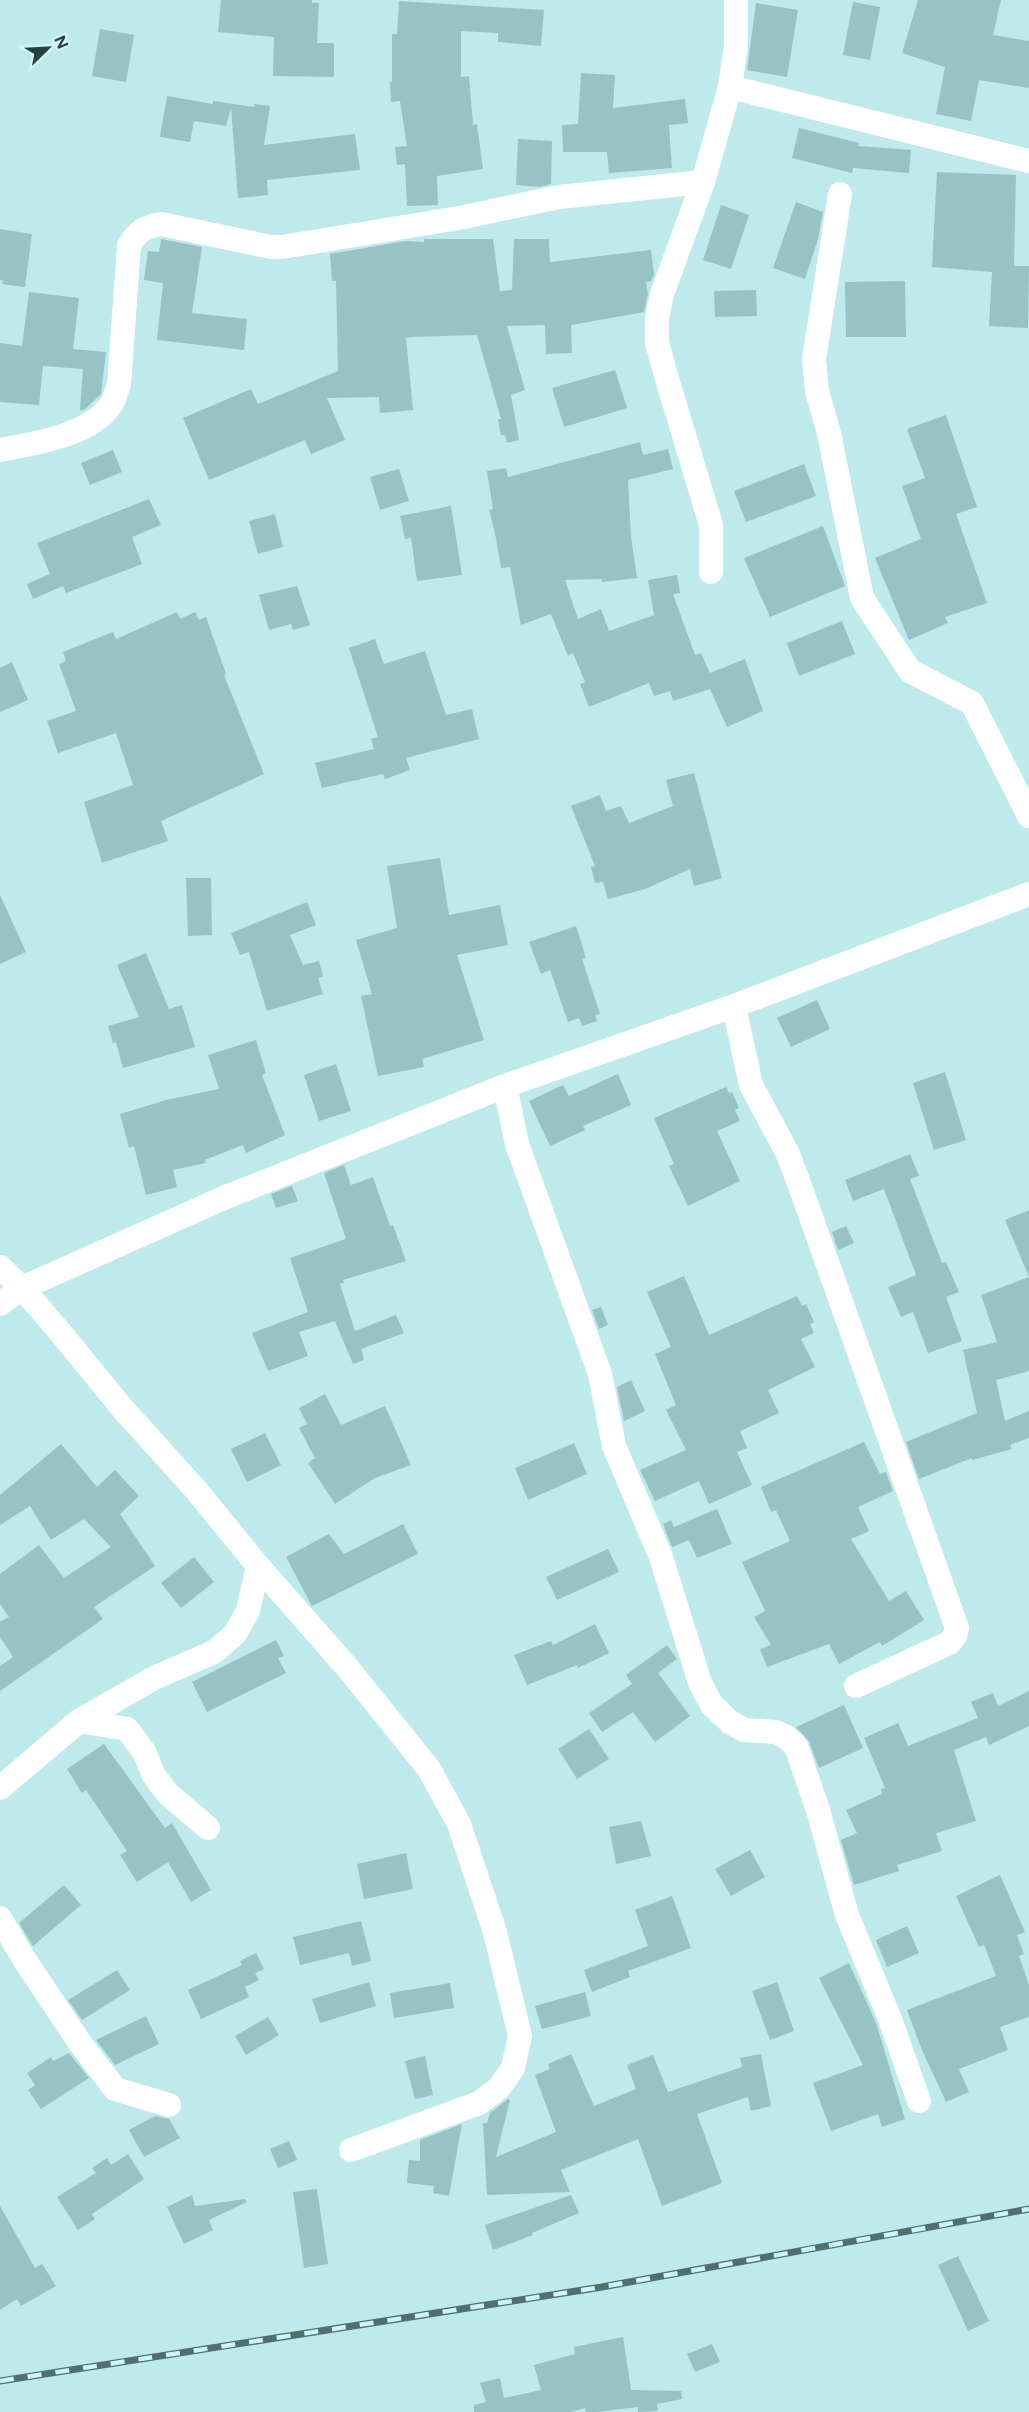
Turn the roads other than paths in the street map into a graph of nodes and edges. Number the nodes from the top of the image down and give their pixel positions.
1 (736, 0) edge
2 (730, 87) junction
3 (1029, 161) edge
4 (703, 182) junction
5 (840, 194) dead end
6 (0, 450) edge
7 (711, 572) dead end
8 (1029, 816) edge
9 (1029, 894) edge
10 (734, 1006) junction
11 (506, 1086) junction
12 (0, 1267) edge
13 (22, 1288) junction
14 (0, 1304) edge
15 (258, 1566) junction
16 (856, 1686) dead end
17 (79, 1721) junction
18 (0, 1788) edge
19 (208, 1828) dead end
20 (0, 1918) edge
21 (919, 2101) dead end
22 (169, 2104) dead end
23 (351, 2150) dead end

1 - 2 street
2 - 3 street
2 - 4 street
4 - 6 street
4 - 7 street
5 - 8 street
9 - 10 street
10 - 11 street
10 - 16 street
11 - 13 street
11 - 21 street
12 - 13 street
13 - 14 street
13 - 15 street
15 - 17 street
15 - 23 street
17 - 18 street
17 - 19 street
20 - 22 street

